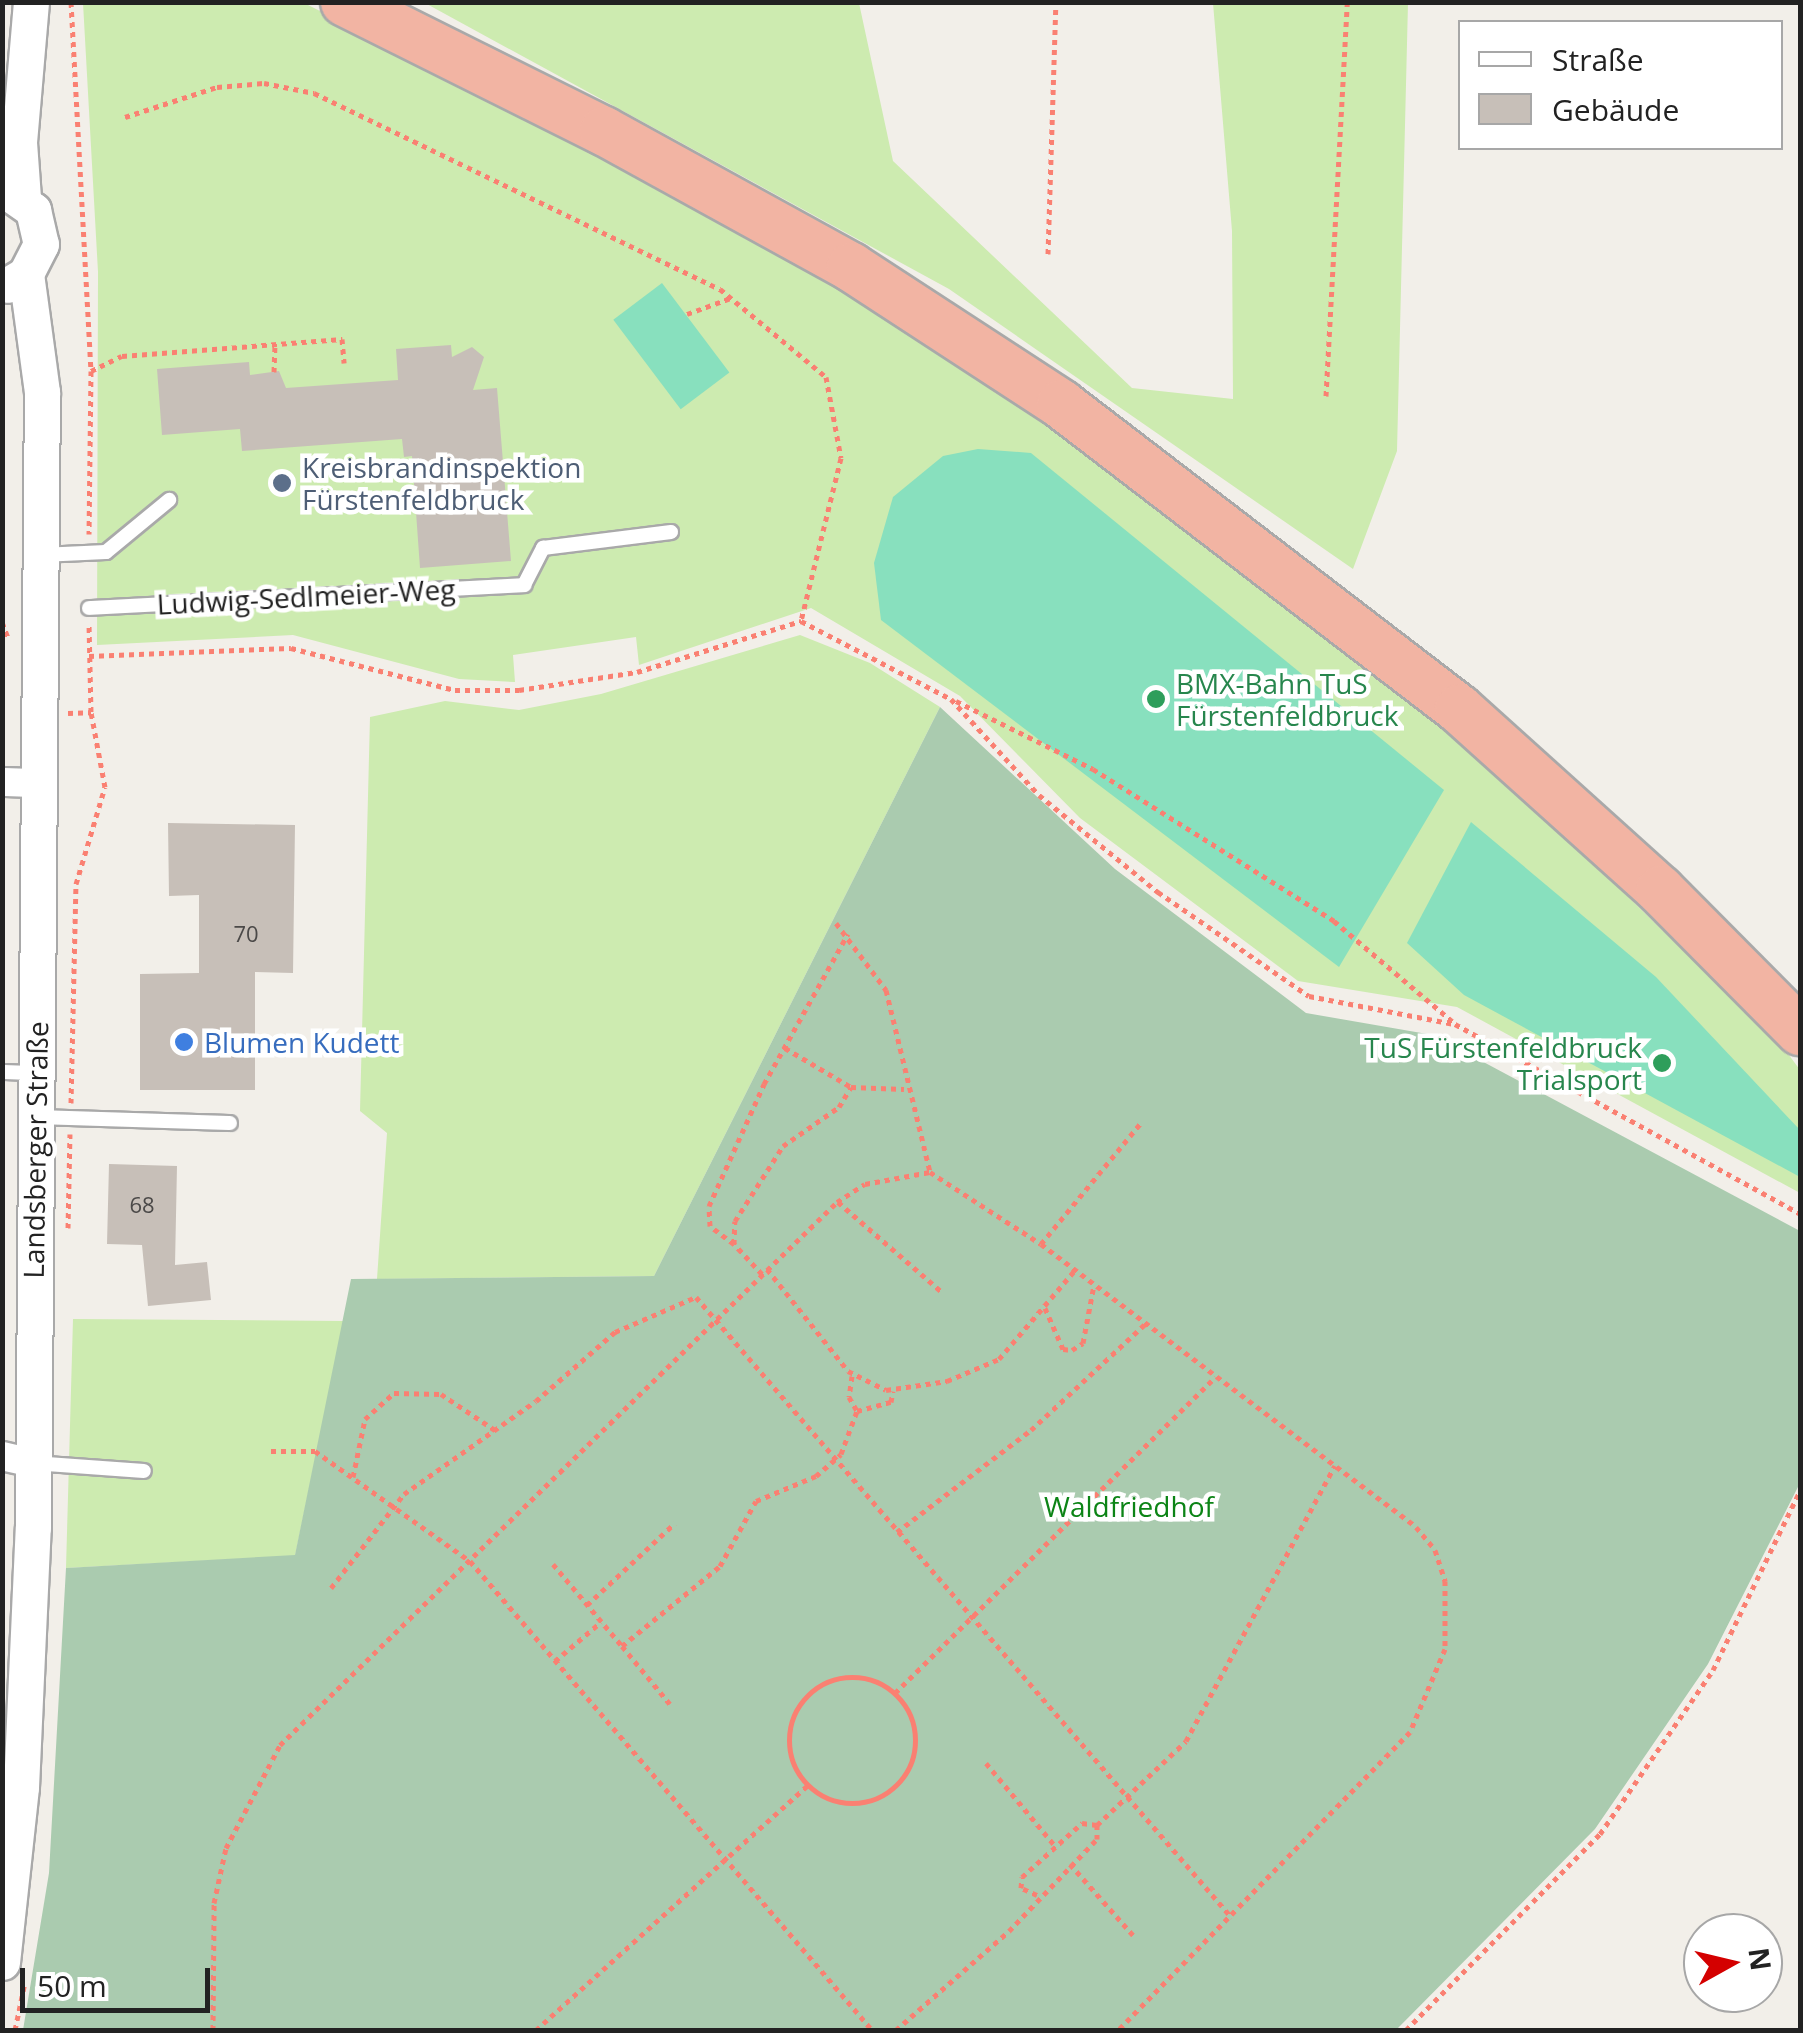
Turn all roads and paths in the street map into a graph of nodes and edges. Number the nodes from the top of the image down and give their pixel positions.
1 (31, 2) edge
2 (71, 2) edge
3 (345, 2) edge
4 (1056, 2) edge
5 (1346, 2) edge
6 (125, 117) dead end
7 (11, 152) edge
8 (13, 194) edge
9 (1048, 254) dead end
10 (14, 281) edge
11 (731, 298) junction
12 (2, 305) edge
13 (688, 314) dead end
14 (31, 338) junction
15 (275, 345) junction
16 (344, 363) dead end
17 (91, 372) junction
18 (274, 372) dead end
19 (1326, 396) dead end
20 (169, 500) dead end
21 (671, 532) dead end
22 (40, 555) junction
23 (88, 555) junction
24 (88, 608) dead end
25 (801, 621) junction
26 (952, 699) junction
27 (91, 712) junction
28 (60, 713) dead end
29 (2, 782) edge
30 (39, 782) junction
31 (836, 923) dead end
32 (848, 934) junction
33 (1455, 1024) junction
34 (1800, 1031) edge
35 (784, 1048) junction
36 (19, 1073) edge
37 (851, 1087) junction
38 (904, 1088) junction
39 (35, 1117) junction
40 (71, 1118) junction
41 (230, 1123) dead end
42 (1140, 1124) dead end
43 (930, 1172) junction
44 (838, 1202) junction
45 (1800, 1214) edge
46 (68, 1238) dead end
47 (734, 1244) junction
48 (1041, 1244) junction
49 (1076, 1270) junction
50 (764, 1271) junction
51 (1094, 1285) junction
52 (942, 1292) dead end
53 (1045, 1308) junction
54 (716, 1318) junction
55 (1146, 1324) junction
56 (852, 1376) junction
57 (1216, 1377) junction
58 (893, 1390) junction
59 (857, 1411) junction
60 (495, 1430) junction
61 (271, 1451) dead end
62 (17, 1459) edge
63 (835, 1460) junction
64 (1334, 1466) junction
65 (144, 1470) dead end
66 (353, 1477) junction
67 (1800, 1491) edge
68 (392, 1507) junction
69 (674, 1523) dead end
70 (897, 1532) junction
71 (470, 1561) junction
72 (553, 1564) dead end
73 (331, 1588) dead end
74 (587, 1605) junction
75 (974, 1620) junction
76 (602, 1622) junction
77 (622, 1646) junction
78 (555, 1660) junction
79 (895, 1693) junction
80 (670, 1704) dead end
81 (986, 1763) dead end
82 (808, 1785) junction
83 (1127, 1800) junction
84 (1097, 1825) junction
85 (1056, 1847) junction
86 (729, 1863) junction
87 (1070, 1864) junction
88 (1037, 1895) junction
89 (1232, 1918) junction
90 (1133, 1935) dead end
91 (2, 1962) edge
92 (213, 2030) edge
93 (536, 2030) edge
94 (872, 2030) edge
95 (896, 2030) edge
96 (1118, 2030) edge
97 (1406, 2030) edge

1 - 7 street, Landsberger Straße
2 - 17 path
3 - 34 highway
4 - 9 path
5 - 19 path
6 - 11 path
7 - 8 street, Landsberger Straße
8 - 10 street, Landsberger Straße
10 - 14 street, Landsberger Straße
11 - 13 path
11 - 25 path
12 - 14 street, Landsberger Straße
14 - 22 street, Landsberger Straße
15 - 16 path
15 - 17 path
15 - 18 path
17 - 23 path
20 - 23 lane
21 - 24 lane, Ludwig-Sedlmeier-Weg
22 - 23 lane
22 - 30 street, Landsberger Straße
25 - 26 path
25 - 27 path
26 - 33 path
26 - 33 path
27 - 28 path
27 - 40 path
29 - 30 street
30 - 36 street, Landsberger Straße
31 - 32 path
32 - 35 path
32 - 38 path
33 - 45 path
35 - 37 path
35 - 47 path
36 - 39 street, Landsberger Straße
37 - 38 path
37 - 47 path
38 - 43 path
39 - 40 lane
39 - 62 street, Landsberger Straße
40 - 41 lane
40 - 46 path
42 - 48 path
43 - 44 path
43 - 48 path
44 - 50 path
44 - 52 path
47 - 50 path
48 - 49 path
49 - 51 path
49 - 53 path
50 - 54 path
50 - 56 path
51 - 53 path
51 - 55 path
53 - 58 path
54 - 60 path
54 - 63 path
54 - 71 path
55 - 57 path
55 - 70 path
56 - 58 path
56 - 59 path
57 - 64 path
57 - 75 path
58 - 59 path
59 - 63 path
60 - 66 path
60 - 68 path
61 - 66 path
62 - 65 lane
62 - 91 street, Landsberger Straße
63 - 70 path
63 - 77 path
64 - 83 path
64 - 89 path
66 - 68 path
67 - 97 path
68 - 71 path
68 - 73 path
69 - 74 path
70 - 75 path
71 - 78 path
71 - 92 path
72 - 74 path
74 - 76 path
75 - 79 path
75 - 83 path
76 - 77 path
76 - 78 path
77 - 80 path
78 - 86 path
79 - 82 path
79 - 82 path
81 - 85 path
82 - 86 path
83 - 84 path
83 - 89 path
84 - 85 path
84 - 87 path
85 - 88 path
86 - 93 path
86 - 94 path
87 - 88 path
87 - 90 path
88 - 95 path
89 - 96 path

